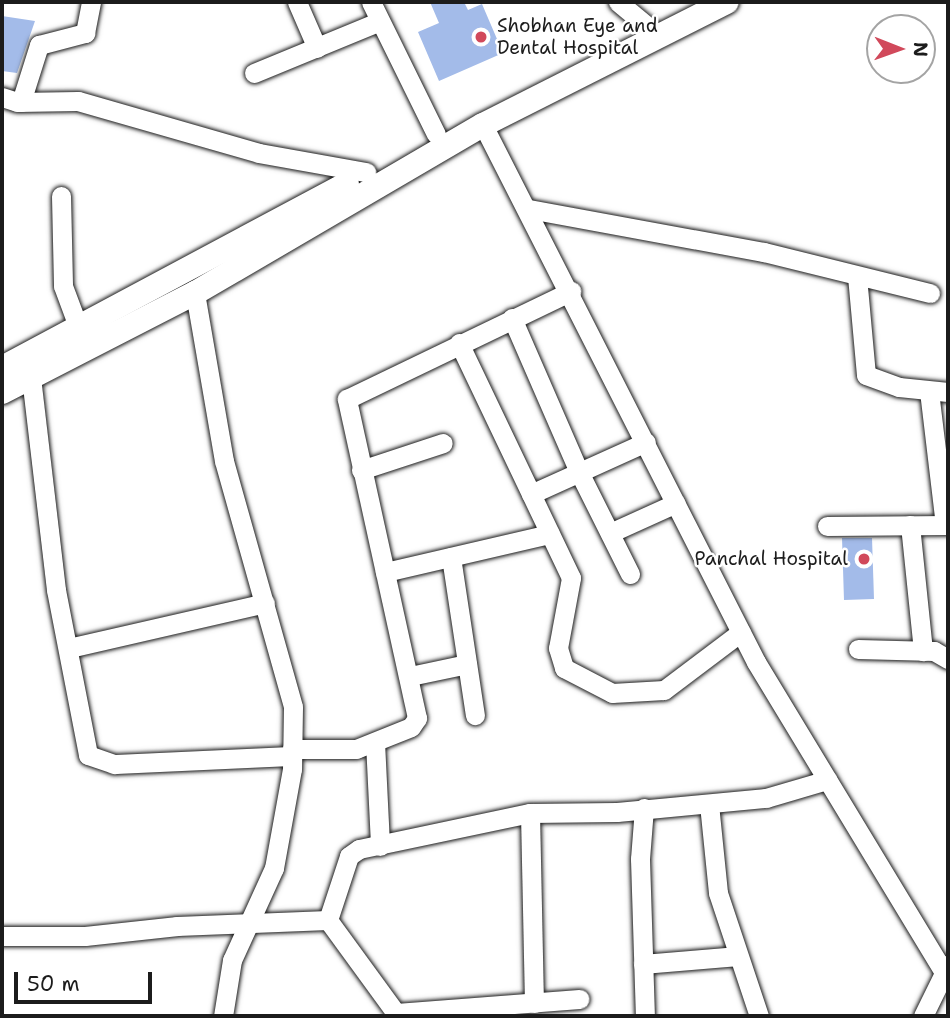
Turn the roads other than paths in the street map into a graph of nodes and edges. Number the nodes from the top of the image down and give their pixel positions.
1 (91, 2) edge
2 (297, 2) edge
3 (618, 2) edge
4 (697, 2) edge
5 (727, 2) edge
6 (375, 8) edge
7 (653, 31) junction
8 (317, 48) junction
9 (254, 73) dead end
10 (2, 97) edge
11 (21, 102) junction
12 (483, 125) junction
13 (436, 134) junction
14 (366, 172) junction
15 (61, 196) dead end
16 (529, 208) junction
17 (857, 276) junction
18 (570, 291) junction
19 (195, 293) junction
20 (930, 293) dead end
21 (512, 318) junction
22 (79, 329) junction
23 (459, 343) junction
24 (2, 368) edge
25 (31, 377) junction
26 (939, 391) edge
27 (2, 392) edge
28 (646, 442) junction
29 (443, 443) dead end
30 (361, 470) junction
31 (579, 472) junction
32 (531, 494) junction
33 (676, 503) junction
34 (910, 525) junction
35 (946, 525) edge
36 (827, 526) dead end
37 (610, 533) junction
38 (550, 534) junction
39 (450, 557) junction
40 (385, 572) junction
41 (630, 574) dead end
42 (265, 603) junction
43 (741, 632) junction
44 (69, 648) junction
45 (858, 649) dead end
46 (937, 654) edge
47 (467, 664) junction
48 (410, 676) junction
49 (948, 676) edge
50 (475, 715) dead end
51 (375, 741) junction
52 (292, 753) junction
53 (827, 780) junction
54 (709, 804) junction
55 (644, 808) junction
56 (530, 813) junction
57 (380, 846) junction
58 (328, 920) junction
59 (250, 923) junction
60 (2, 936) edge
61 (738, 956) junction
62 (643, 964) junction
63 (947, 972) edge
64 (579, 999) dead end
65 (534, 1003) junction
66 (397, 1015) edge
67 (223, 1016) edge
68 (645, 1016) edge
69 (758, 1016) edge
70 (923, 1016) edge

1 - 11 street
2 - 8 street
3 - 7 street
4 - 7 main road
5 - 7 main road
6 - 8 street
6 - 13 street
7 - 12 main road
7 - 13 main road
8 - 9 street
10 - 11 street
11 - 14 street
12 - 16 street
12 - 19 main road
13 - 14 main road
14 - 22 main road
15 - 22 street
16 - 17 street
16 - 18 street
17 - 20 street
17 - 26 street
18 - 21 street
18 - 28 street
19 - 25 main road
19 - 42 street
21 - 23 street
21 - 31 street
22 - 24 main road
23 - 30 street
23 - 32 street
25 - 27 main road
25 - 44 street
26 - 35 street
28 - 31 street
28 - 33 street
29 - 30 street
30 - 40 street
31 - 32 street
31 - 37 street
32 - 38 street
33 - 37 street
33 - 43 street
34 - 35 street
34 - 36 street
34 - 46 street
37 - 41 street
38 - 39 street
38 - 43 street
39 - 40 street
39 - 47 street
40 - 48 street
42 - 44 street
42 - 52 street
43 - 53 street
44 - 52 street
45 - 46 street
46 - 49 street
47 - 48 street
47 - 50 street
48 - 51 street
51 - 52 street
51 - 57 street
52 - 59 street
53 - 54 street
53 - 63 street
54 - 55 street
54 - 61 street
55 - 56 street
55 - 62 street
56 - 57 street
56 - 65 street
57 - 58 street
58 - 59 street
58 - 66 street
59 - 60 street
59 - 67 street
61 - 62 street
61 - 69 street
62 - 68 street
63 - 70 street
64 - 65 street
65 - 66 street

